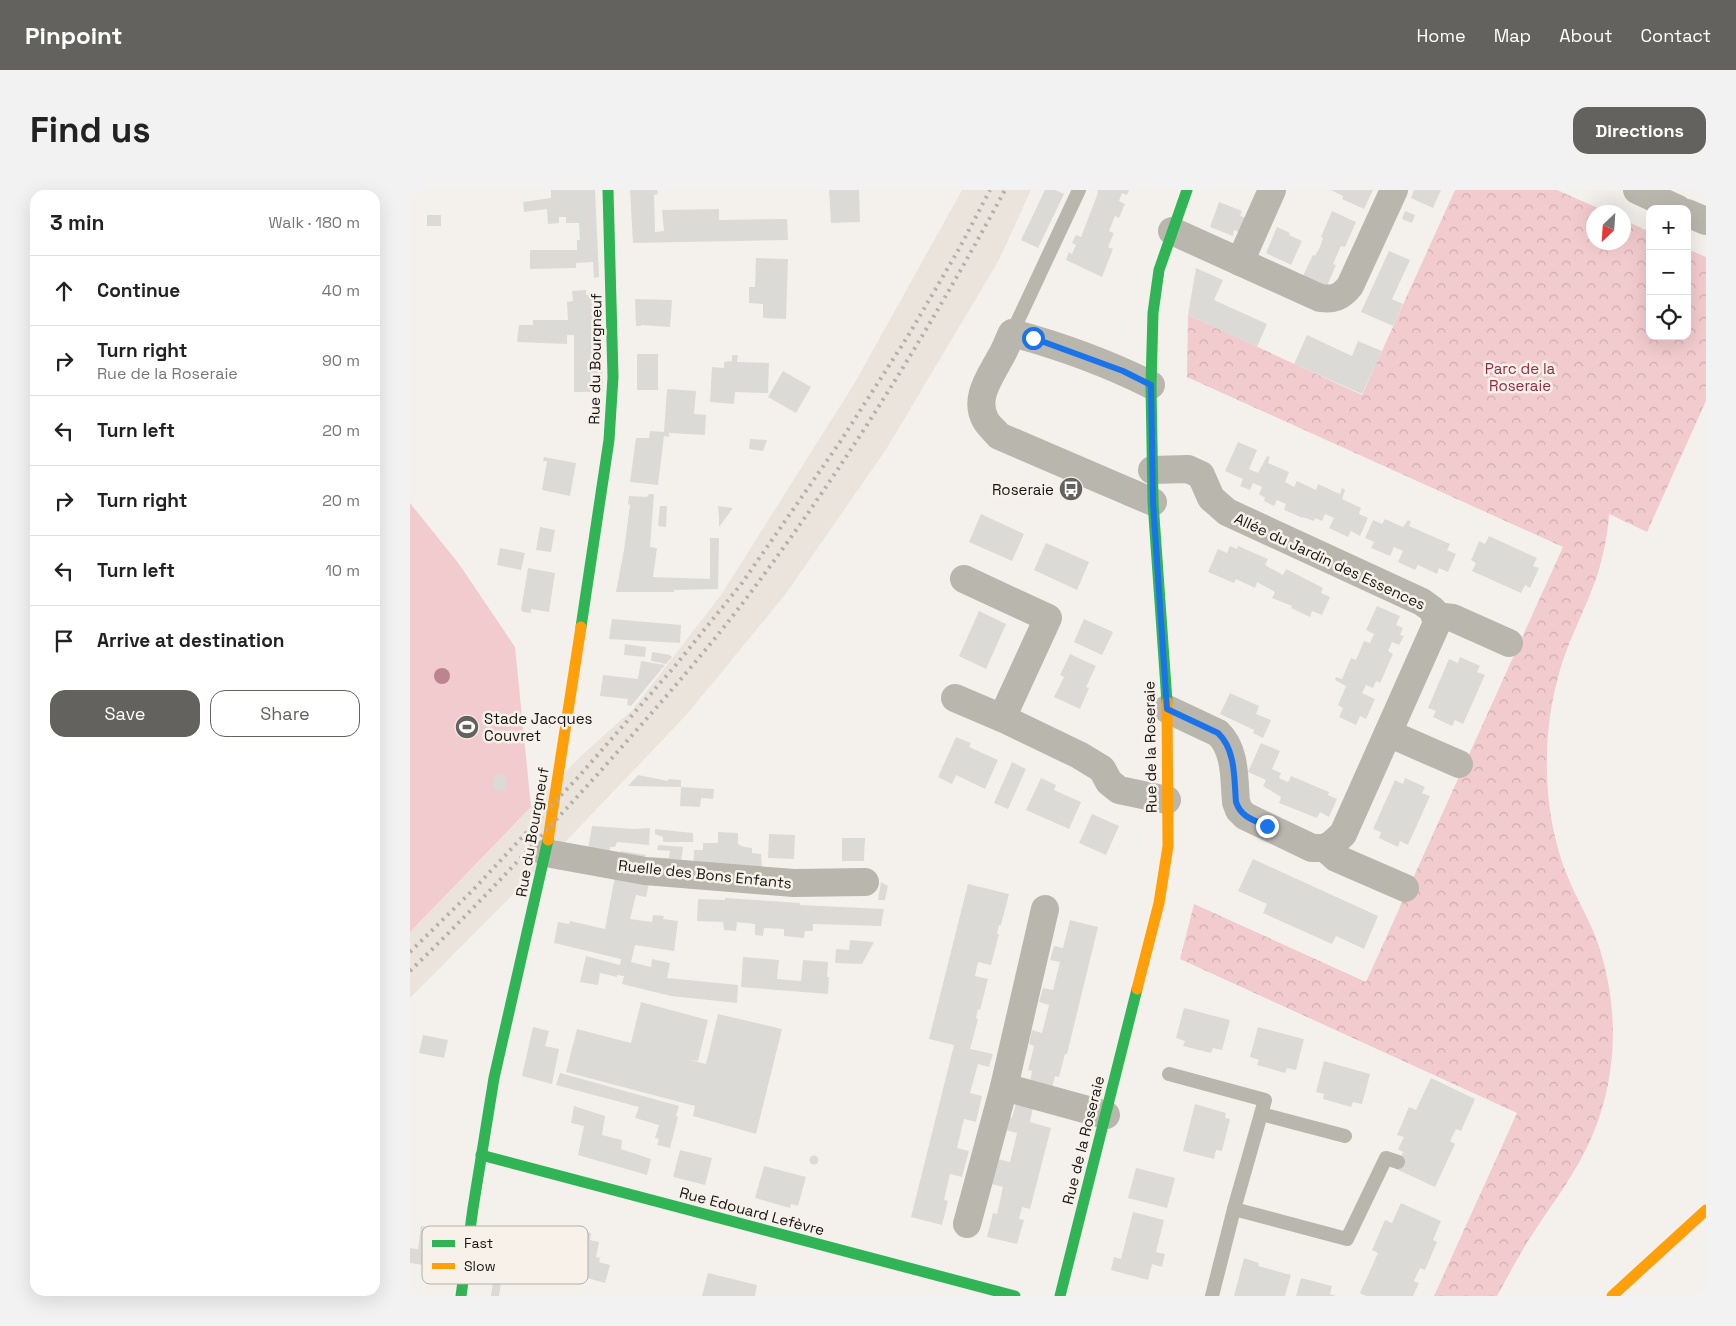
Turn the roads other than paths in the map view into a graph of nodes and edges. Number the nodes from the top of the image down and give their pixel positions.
1 (608, 190) edge
2 (1079, 190) edge
3 (1187, 190) edge
4 (1272, 190) edge
5 (1394, 190) edge
6 (1637, 190) edge
7 (1669, 205) edge
8 (1691, 215) edge
9 (1706, 221) edge
10 (1172, 232) junction
11 (1240, 262) junction
12 (1012, 333) junction
13 (1151, 385) junction
14 (1152, 470) junction
15 (1153, 502) junction
16 (964, 579) dead end
17 (1435, 616) junction
18 (1508, 643) dead end
19 (955, 698) dead end
20 (1167, 709) junction
21 (1002, 718) junction
22 (1388, 733) junction
23 (1458, 764) dead end
24 (1167, 800) junction
25 (1325, 848) junction
26 (546, 853) junction
27 (865, 882) dead end
28 (1405, 888) dead end
29 (1045, 909) dead end
30 (1169, 1074) dead end
31 (1004, 1087) junction
32 (1261, 1114) junction
33 (1106, 1115) junction
34 (1345, 1136) dead end
35 (481, 1155) junction
36 (1398, 1162) dead end
37 (1234, 1210) junction
38 (1706, 1210) edge
39 (967, 1224) dead end
40 (471, 1226) edge
41 (1015, 1296) edge
42 (1060, 1296) edge
43 (1212, 1296) edge
44 (1612, 1296) edge

1 - 26 street, Rue du Bourgneuf
2 - 12 lane
3 - 10 street, Rue de la Roseraie
4 - 11 street
5 - 11 street
6 - 7 street
8 - 9 street
10 - 11 street
10 - 13 street, Rue de la Roseraie
12 - 13 street
12 - 15 street
13 - 14 street, Rue de la Roseraie
14 - 15 street, Rue de la Roseraie
14 - 17 street, Allée du Jardin des Essences
15 - 20 street, Rue de la Roseraie
16 - 21 street
17 - 18 street, Allée du Jardin des Essences
17 - 22 street, Allée du Jardin des Essences
19 - 21 street
20 - 24 street, Rue de la Roseraie
20 - 25 street
21 - 24 street
22 - 23 street
22 - 25 street, Allée du Jardin des Essences
24 - 33 street, Rue de la Roseraie
25 - 28 street
26 - 27 street, Ruelle des Bons Enfants
26 - 35 street, Rue du Bourgneuf
29 - 31 street
30 - 32 lane
31 - 33 street
31 - 39 street
32 - 34 lane
32 - 37 lane
33 - 42 street, Rue de la Roseraie
35 - 40 street, Rue du Bourgneuf
35 - 41 street, Rue Edouard Lefèvre
36 - 37 lane
37 - 43 lane
38 - 44 street

